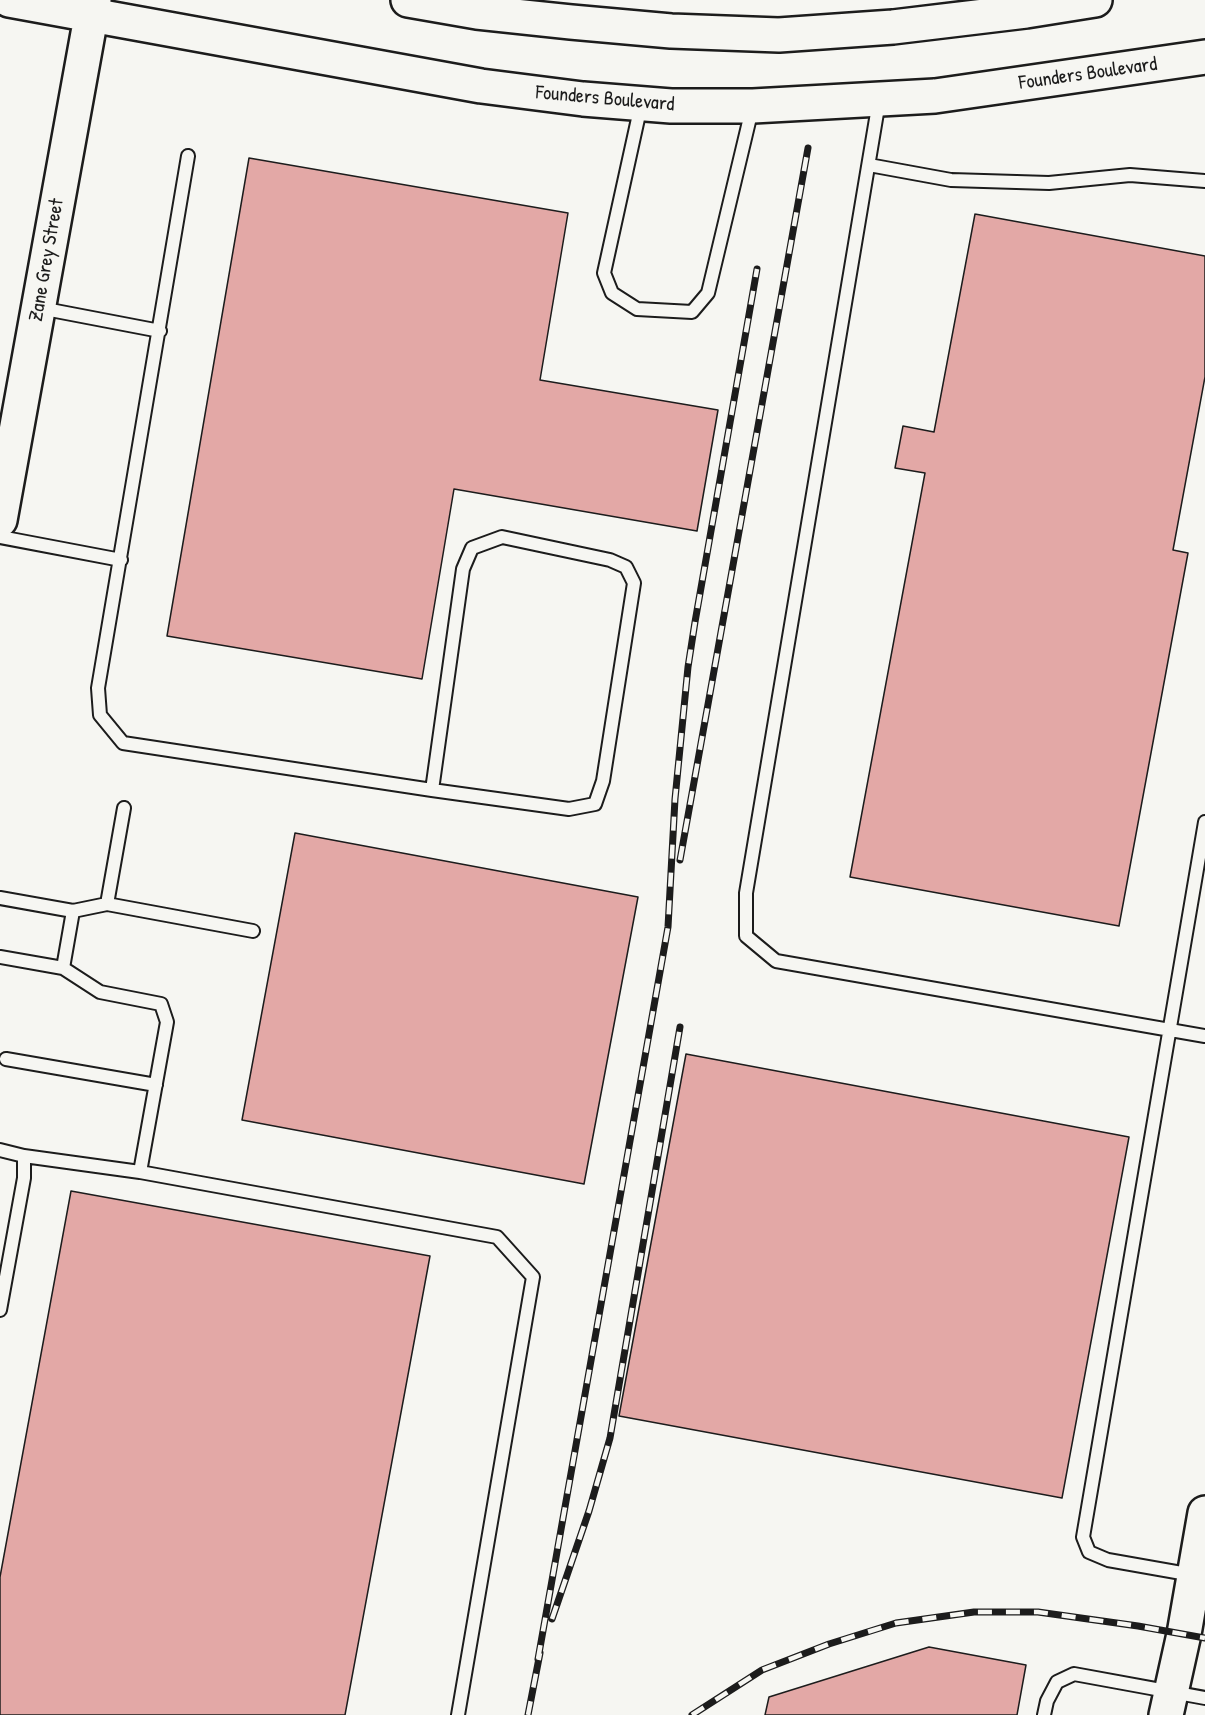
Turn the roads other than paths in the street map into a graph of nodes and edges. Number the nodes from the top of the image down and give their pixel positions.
1 (9, 0) edge
2 (408, 0) edge
3 (1095, 0) edge
4 (461, 4) edge
5 (93, 8) edge
6 (1205, 57) edge
7 (879, 99) junction
8 (641, 104) junction
9 (753, 106) junction
10 (189, 156) dead end
11 (869, 165) junction
12 (1205, 182) edge
13 (38, 308) junction
14 (160, 331) junction
15 (0, 520) edge
16 (0, 537) edge
17 (121, 560) junction
18 (432, 790) junction
19 (124, 808) dead end
20 (1205, 822) edge
21 (0, 898) edge
22 (107, 904) junction
23 (73, 911) junction
24 (253, 931) dead end
25 (0, 957) edge
26 (63, 968) junction
27 (1169, 1030) junction
28 (1205, 1036) edge
29 (6, 1059) dead end
30 (156, 1085) junction
31 (0, 1150) edge
32 (24, 1156) junction
33 (140, 1172) junction
34 (0, 1310) edge
35 (1205, 1513) edge
36 (1194, 1576) junction
37 (1205, 1698) edge
38 (1168, 1703) edge
39 (458, 1715) edge
40 (1044, 1715) edge

1 - 5 street, Founders Boulevard
2 - 4 street
3 - 4 street
5 - 8 street, Founders Boulevard
5 - 13 street, Zane Grey Street
6 - 7 street, Founders Boulevard
7 - 9 street, Founders Boulevard
7 - 11 lane
8 - 9 street, Founders Boulevard
8 - 9 lane
10 - 14 lane
11 - 12 lane
11 - 27 lane
13 - 14 lane
13 - 15 street, Zane Grey Street
14 - 17 lane
16 - 17 lane
17 - 18 lane
18 - 18 lane
19 - 22 lane
20 - 27 lane
21 - 23 lane
22 - 23 lane
22 - 24 lane
23 - 26 lane
25 - 26 lane
26 - 30 lane
27 - 28 lane
27 - 36 lane
29 - 30 lane
30 - 33 lane
31 - 32 lane
32 - 33 lane
32 - 34 lane
33 - 39 lane
35 - 36 street
36 - 38 street
37 - 38 lane
38 - 40 lane

